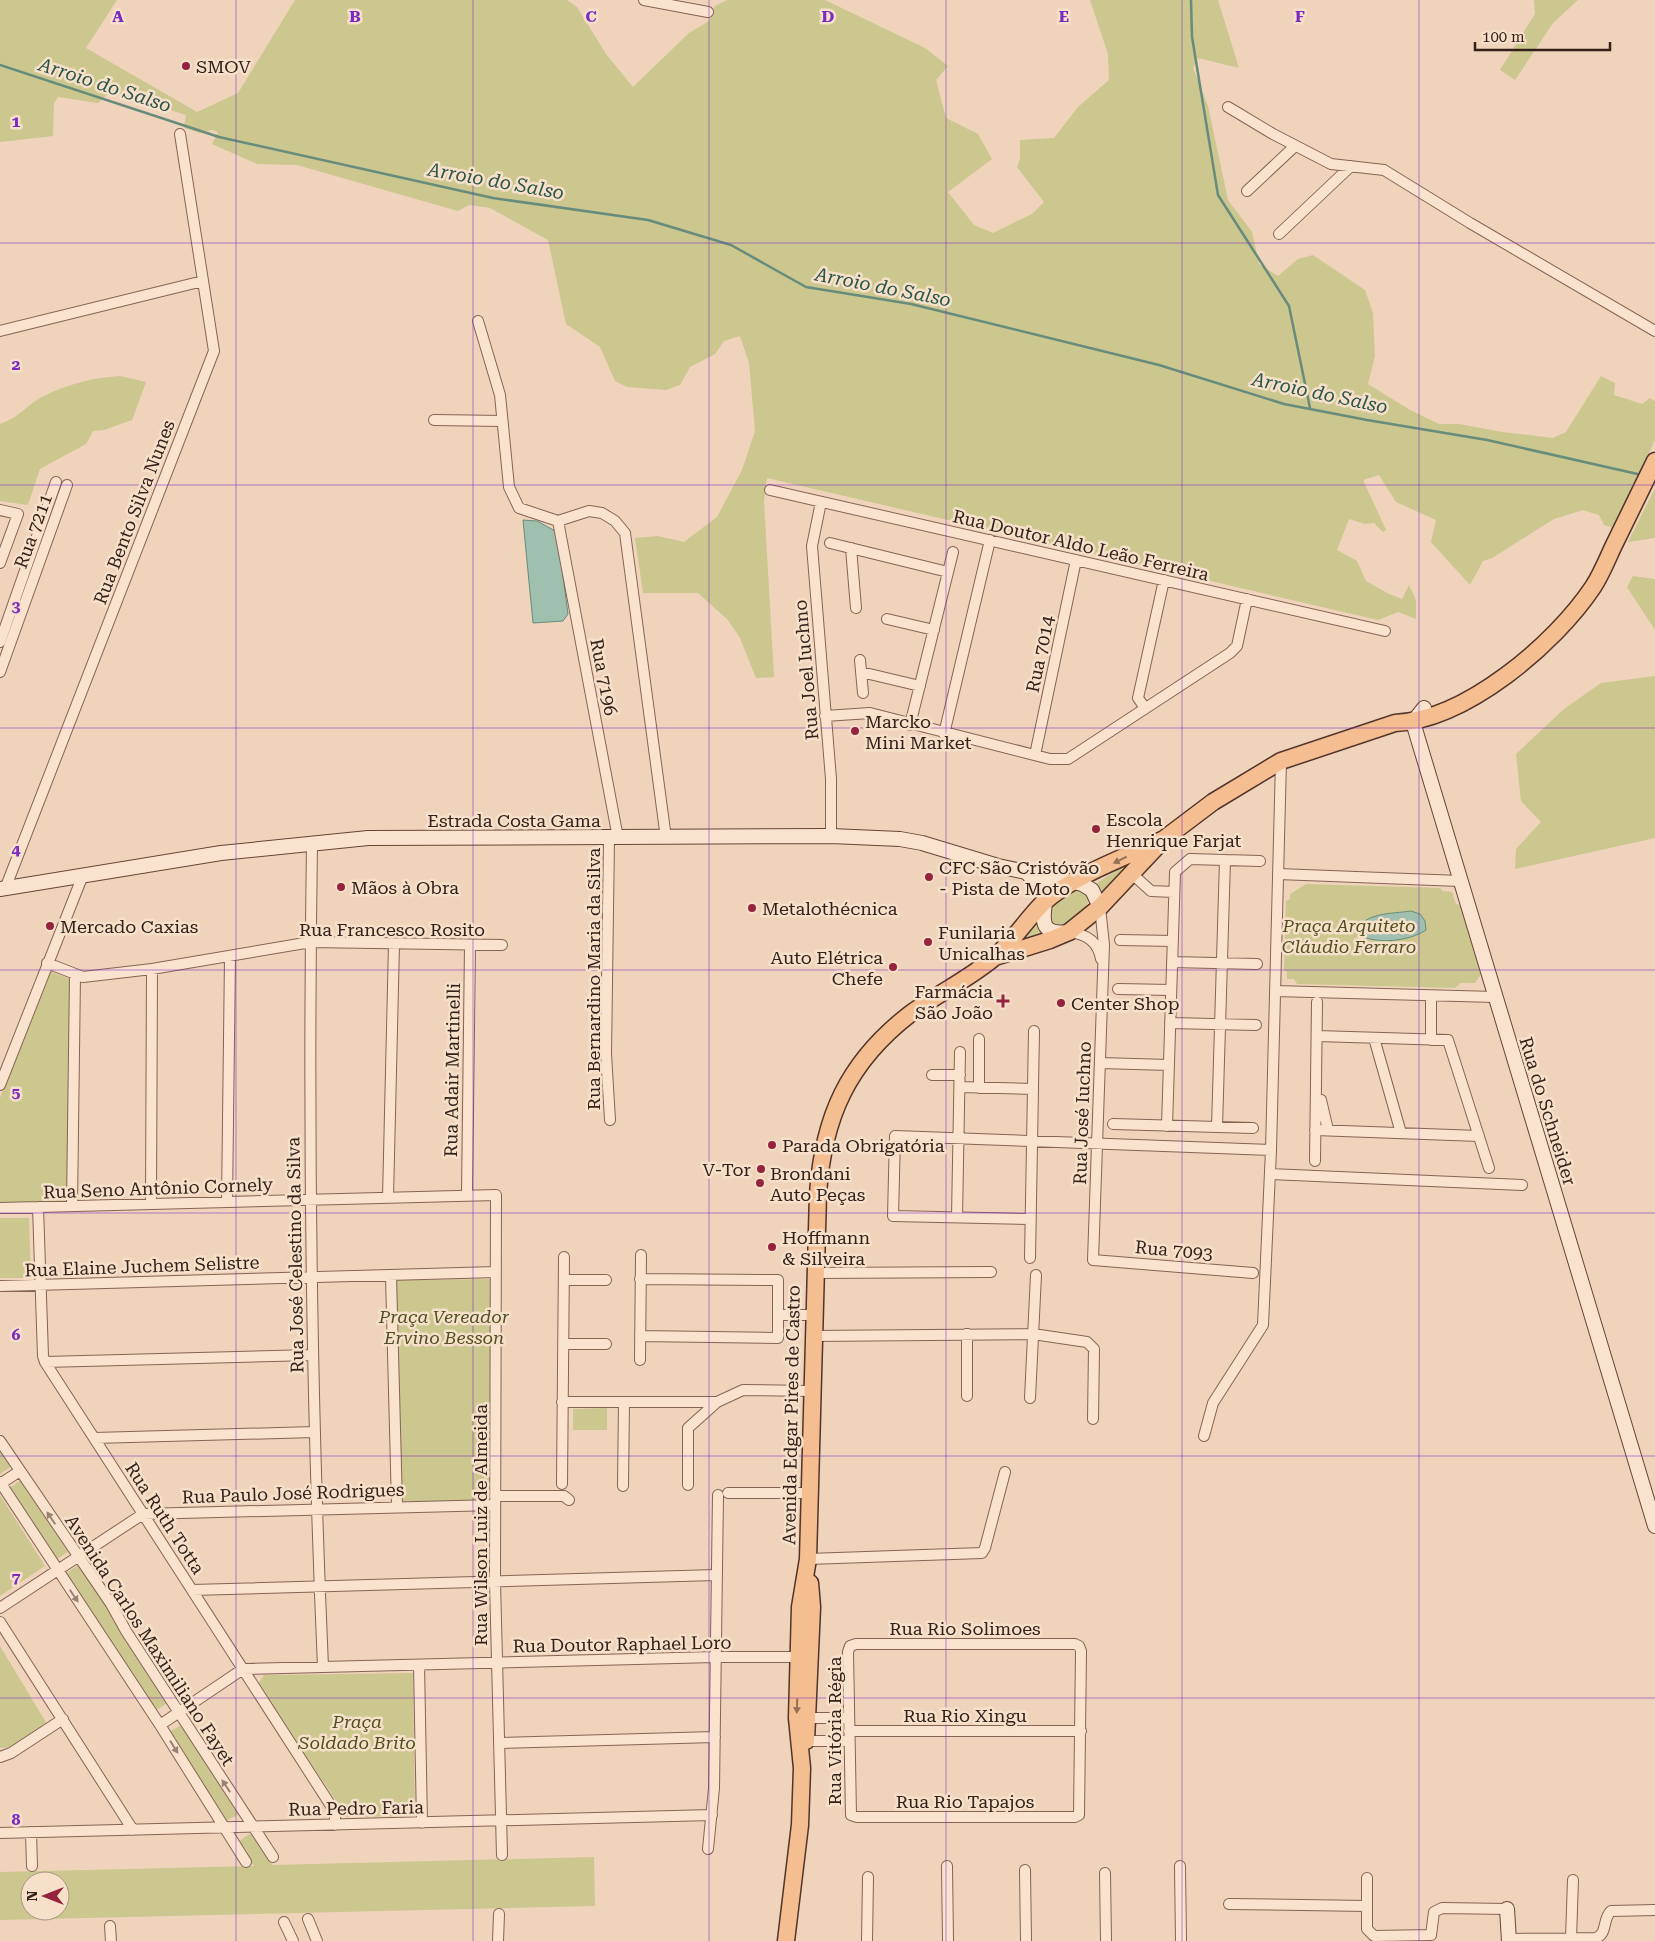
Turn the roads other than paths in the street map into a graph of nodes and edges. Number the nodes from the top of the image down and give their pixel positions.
1 (648, 1) edge
2 (708, 12) dead end
3 (1228, 107) dead end
4 (180, 134) dead end
5 (1295, 146) junction
6 (1351, 166) junction
7 (1247, 191) dead end
8 (1280, 234) dead end
9 (203, 281) junction
10 (478, 321) dead end
11 (0, 331) edge
12 (1655, 331) edge
13 (434, 420) dead end
14 (502, 421) junction
15 (1650, 472) edge
16 (770, 490) dead end
17 (821, 502) junction
18 (0, 510) edge
19 (558, 521) junction
20 (990, 540) junction
21 (830, 543) dead end
22 (851, 548) junction
23 (953, 552) dead end
24 (1076, 560) junction
25 (0, 563) edge
26 (948, 572) junction
27 (1164, 580) junction
28 (1247, 599) junction
29 (856, 608) dead end
30 (887, 618) dead end
31 (934, 630) junction
32 (1385, 631) dead end
33 (0, 642) edge
34 (860, 660) dead end
35 (0, 672) edge
36 (861, 672) junction
37 (1504, 676) junction
38 (920, 686) junction
39 (863, 693) dead end
40 (1145, 708) junction
41 (1424, 708) junction
42 (825, 716) junction
43 (1413, 722) junction
44 (1395, 723) junction
45 (910, 725) junction
46 (944, 734) junction
47 (1035, 755) junction
48 (1281, 761) junction
49 (831, 836) junction
50 (666, 838) junction
51 (613, 839) junction
52 (1164, 839) junction
53 (312, 842) junction
54 (1225, 860) junction
55 (1260, 861) dead end
56 (1026, 873) junction
57 (1131, 873) junction
58 (1278, 874) junction
59 (83, 875) junction
60 (1460, 881) junction
61 (1074, 882) junction
62 (2, 889) edge
63 (1174, 892) junction
64 (1044, 902) junction
65 (1100, 907) junction
66 (1069, 932) junction
67 (1120, 940) dead end
68 (1173, 941) junction
69 (310, 942) junction
70 (394, 944) junction
71 (470, 945) junction
72 (502, 945) dead end
73 (230, 957) junction
74 (995, 957) junction
75 (47, 962) junction
76 (1172, 962) junction
77 (1222, 963) junction
78 (1258, 964) dead end
79 (1102, 967) junction
80 (152, 969) junction
81 (75, 976) junction
82 (1118, 988) dead end
83 (1171, 990) junction
84 (1275, 991) junction
85 (1431, 996) junction
86 (1495, 997) junction
87 (1317, 1002) dead end
88 (1170, 1023) junction
89 (1220, 1024) junction
90 (1256, 1025) dead end
91 (1034, 1031) dead end
92 (1317, 1036) junction
93 (1374, 1038) junction
94 (980, 1039) dead end
95 (1431, 1040) junction
96 (960, 1052) dead end
97 (1100, 1063) junction
98 (1169, 1065) junction
99 (932, 1074) dead end
100 (960, 1075) junction
101 (0, 1085) edge
102 (960, 1087) junction
103 (978, 1088) junction
104 (1033, 1089) junction
105 (1316, 1100) junction
106 (610, 1120) dead end
107 (1113, 1124) dead end
108 (1167, 1126) junction
109 (1217, 1127) junction
110 (1253, 1128) dead end
111 (1315, 1130) junction
112 (1328, 1130) junction
113 (1401, 1133) junction
114 (1479, 1136) junction
115 (958, 1138) junction
116 (1032, 1140) junction
117 (1097, 1144) junction
118 (1270, 1150) junction
119 (1315, 1161) dead end
120 (1489, 1168) dead end
121 (1270, 1174) junction
122 (1522, 1185) dead end
123 (467, 1195) junction
124 (496, 1195) joint
125 (388, 1198) junction
126 (309, 1200) junction
127 (227, 1202) junction
128 (151, 1204) junction
129 (72, 1206) junction
130 (38, 1207) junction
131 (0, 1208) edge
132 (957, 1217) junction
133 (1030, 1219) junction
134 (640, 1255) dead end
135 (564, 1257) dead end
136 (1030, 1258) dead end
137 (1093, 1260) joint
138 (496, 1272) junction
139 (991, 1272) dead end
140 (815, 1273) junction
141 (1253, 1273) dead end
142 (1036, 1275) dead end
143 (391, 1276) junction
144 (311, 1278) junction
145 (564, 1280) junction
146 (606, 1280) dead end
147 (640, 1280) junction
148 (41, 1285) junction
149 (0, 1286) edge
150 (778, 1315) junction
151 (814, 1315) junction
152 (967, 1334) junction
153 (1033, 1334) junction
154 (640, 1336) junction
155 (813, 1336) junction
156 (563, 1344) junction
157 (606, 1344) dead end
158 (312, 1354) junction
159 (640, 1360) dead end
160 (45, 1362) junction
161 (812, 1391) junction
162 (967, 1396) dead end
163 (1030, 1398) dead end
164 (562, 1402) junction
165 (624, 1402) junction
166 (717, 1402) junction
167 (1093, 1419) dead end
168 (314, 1432) junction
169 (1204, 1436) dead end
170 (94, 1438) junction
171 (0, 1441) edge
172 (20, 1471) junction
173 (1005, 1472) dead end
174 (0, 1483) edge
175 (562, 1484) dead end
176 (688, 1485) dead end
177 (623, 1486) dead end
178 (810, 1493) junction
179 (495, 1500) junction
180 (569, 1500) dead end
181 (397, 1506) junction
182 (316, 1510) junction
183 (143, 1514) junction
184 (1655, 1526) edge
185 (76, 1557) junction
186 (808, 1559) junction
187 (56, 1570) junction
188 (716, 1575) junction
189 (495, 1582) junction
190 (319, 1586) junction
191 (192, 1590) junction
192 (0, 1608) edge
193 (0, 1622) edge
194 (850, 1646) joint
195 (716, 1657) junction
196 (805, 1657) junction
197 (498, 1663) junction
198 (419, 1665) junction
199 (323, 1666) junction
200 (243, 1669) junction
201 (179, 1713) junction
202 (809, 1718) junction
203 (849, 1718) junction
204 (63, 1719) junction
205 (160, 1724) junction
206 (1081, 1731) junction
207 (849, 1736) junction
208 (715, 1737) junction
209 (806, 1741) junction
210 (500, 1743) junction
211 (0, 1757) edge
212 (802, 1768) junction
213 (712, 1815) junction
214 (851, 1815) joint
215 (501, 1820) junction
216 (422, 1823) junction
217 (335, 1825) junction
218 (253, 1827) junction
219 (225, 1828) junction
220 (133, 1830) junction
221 (31, 1832) junction
222 (0, 1833) edge
223 (708, 1849) dead end
224 (502, 1854) dead end
225 (273, 1857) dead end
226 (246, 1862) dead end
227 (32, 1866) dead end
228 (947, 1866) dead end
229 (1180, 1866) dead end
230 (1026, 1870) dead end
231 (1105, 1873) dead end
232 (868, 1877) dead end
233 (1367, 1878) dead end
234 (1573, 1880) dead end
235 (1229, 1904) dead end
236 (1367, 1906) junction
237 (1507, 1909) joint
238 (1655, 1910) edge
239 (498, 1914) dead end
240 (308, 1919) dead end
241 (284, 1922) dead end
242 (110, 1926) dead end
243 (1572, 1938) junction
244 (1509, 1940) edge
245 (111, 1941) edge
246 (293, 1941) edge
247 (317, 1941) edge
248 (498, 1941) edge
249 (786, 1941) edge
250 (867, 1941) edge
251 (948, 1941) edge
252 (1026, 1941) edge
253 (1106, 1941) edge
254 (1181, 1941) edge

1 - 2 street
3 - 5 street
4 - 9 street, Rua Bento Silva Nunes
5 - 6 street
5 - 7 street
6 - 8 street
6 - 12 street
9 - 11 street
9 - 62 street, Rua Bento Silva Nunes
10 - 14 street
13 - 14 street
14 - 19 street
15 - 37 main road, Avenida Edgar Pires de Castro
16 - 17 street, Rua Doutor Aldo Leão Ferreira
17 - 20 street, Rua Doutor Aldo Leão Ferreira
17 - 42 street, Rua Joel Iuchno
18 - 25 street
19 - 50 street
19 - 51 street, Rua 7196
20 - 24 street, Rua Doutor Aldo Leão Ferreira
20 - 46 street
21 - 22 street
22 - 26 street
22 - 29 street
23 - 26 street
24 - 27 street, Rua Doutor Aldo Leão Ferreira
24 - 47 street, Rua 7014
26 - 31 street
27 - 28 street, Rua Doutor Aldo Leão Ferreira
27 - 40 street
28 - 32 street, Rua Doutor Aldo Leão Ferreira
28 - 40 street
30 - 31 street
31 - 38 street
33 - 35 street, Rua 7211
34 - 36 street
36 - 38 street
36 - 39 street
37 - 41 main road, Avenida Edgar Pires de Castro
37 - 43 main road, Avenida Edgar Pires de Castro
38 - 45 street
40 - 47 street
41 - 43 main road
41 - 44 main road, Avenida Edgar Pires de Castro
42 - 45 street
42 - 49 street, Rua Joel Iuchno
43 - 44 main road, Avenida Edgar Pires de Castro
43 - 60 main road, Rua do Schneider
44 - 48 main road, Avenida Edgar Pires de Castro
45 - 46 street
46 - 47 street
48 - 52 main road, Avenida Edgar Pires de Castro
48 - 58 street
49 - 50 main road, Estrada Costa Gama
49 - 56 main road, Estrada Costa Gama
50 - 51 main road, Estrada Costa Gama
51 - 53 main road, Estrada Costa Gama
51 - 106 street, Rua Bernardino Maria da Silva
52 - 57 main road, Avenida Edgar Pires de Castro
52 -> 61 main road, Avenida Edgar Pires de Castro
53 - 59 main road, Estrada Costa Gama
53 - 69 street, Rua José Celestino da Silva
54 - 55 street
54 - 63 street
54 - 77 street
56 - 61 main road, Estrada Costa Gama
56 - 64 main road, Estrada Costa Gama
57 - 63 street
57 - 65 main road, Avenida Edgar Pires de Castro
58 - 60 street
58 - 84 street
59 - 62 main road, Estrada Costa Gama
59 - 75 street
60 - 86 main road, Rua do Schneider
61 - 64 main road, Avenida Edgar Pires de Castro
61 - 65 main road
63 - 68 street
64 - 66 main road
64 - 74 main road, Avenida Edgar Pires de Castro
65 - 66 main road, Avenida Edgar Pires de Castro
65 - 79 street, Rua José Iuchno
66 - 74 main road, Avenida Edgar Pires de Castro
66 - 79 street, Rua José Iuchno
67 - 68 street
68 - 76 street
69 - 70 street, Rua Francesco Rosito
69 - 73 street, Rua Francesco Rosito
69 - 126 street, Rua José Celestino da Silva
70 - 71 street, Rua Francesco Rosito
70 - 125 street
71 - 72 street, Rua Francesco Rosito
71 - 123 street, Rua Adair Martinelli
73 - 80 street, Rua Francesco Rosito
73 - 127 street
74 - 140 main road, Avenida Edgar Pires de Castro
75 - 81 street, Rua Francesco Rosito
75 - 101 street
76 - 77 street
76 - 83 street
77 - 78 street
77 - 89 street
79 - 97 street, Rua José Iuchno
80 - 81 street, Rua Francesco Rosito
80 - 128 street
81 - 129 street
82 - 83 street
83 - 88 street
84 - 85 street
84 - 118 street
85 - 86 street
85 - 95 street
86 - 184 main road, Rua do Schneider
87 - 92 street
88 - 89 street
88 - 98 street
89 - 90 street
89 - 109 street
91 - 104 street
92 - 93 street
92 - 105 street
93 - 95 street
93 - 113 street
94 - 103 street
95 - 114 street
96 - 100 street
97 - 98 street
97 - 117 street, Rua José Iuchno
98 - 108 street
99 - 100 street
100 - 102 street
102 - 103 street
102 - 115 street
103 - 104 street
104 - 116 street
105 - 111 street
105 - 112 street
107 - 108 street
108 - 109 street
109 - 110 street
111 - 112 street
111 - 119 street
112 - 113 street
113 - 114 street
114 - 120 street
115 - 116 street
115 - 132 street
115 - 132 street
116 - 117 street
116 - 133 street
117 - 118 street
117 - 137 street, Rua José Iuchno
118 - 121 street
121 - 122 street
121 - 169 street
123 - 124 street, Rua Seno Antônio Cornely
123 - 125 street, Rua Seno Antônio Cornely
124 - 138 street, Rua Wilson Luiz de Almeida
125 - 126 street, Rua Seno Antônio Cornely
126 - 127 street, Rua Seno Antônio Cornely
126 - 144 street, Rua José Celestino da Silva
127 - 128 street, Rua Seno Antônio Cornely
128 - 129 street, Rua Seno Antônio Cornely
129 - 130 street, Rua Seno Antônio Cornely
130 - 131 street, Rua Seno Antônio Cornely
130 - 148 street, Rua Ruth Totta
132 - 133 street
133 - 136 street
134 - 147 street
135 - 145 street
137 - 141 street, Rua 7093
138 - 143 street, Rua Elaine Juchem Selistre
138 - 179 street, Rua Wilson Luiz de Almeida
139 - 140 street
140 - 151 main road, Avenida Edgar Pires de Castro
142 - 153 street
143 - 144 street, Rua Elaine Juchem Selistre
143 - 181 street
144 - 148 street, Rua Elaine Juchem Selistre
144 - 158 street, Rua José Celestino da Silva
145 - 146 street
145 - 156 street
147 - 150 street
147 - 154 street
148 - 149 street, Rua Elaine Juchem Selistre
148 - 160 street, Rua Ruth Totta
150 - 151 street
150 - 154 street
151 - 155 main road, Avenida Edgar Pires de Castro
152 - 153 street
152 - 155 street
152 - 162 street
153 - 163 street
153 - 167 street
154 - 159 street
155 - 161 main road, Avenida Edgar Pires de Castro
156 - 157 street
156 - 164 street
158 - 160 street
158 - 168 street, Rua José Celestino da Silva
160 - 170 street, Rua Ruth Totta
161 - 166 street
161 - 178 main road, Avenida Edgar Pires de Castro
164 - 165 street
164 - 175 street
165 - 166 street
165 - 177 street
166 - 176 street
168 - 170 street
168 - 182 street, Rua José Celestino da Silva
170 - 183 street, Rua Ruth Totta
171 - 172 street, Avenida Carlos Maximiliano Fayet
172 - 174 street
185 -> 172 street, Avenida Carlos Maximiliano Fayet
173 - 186 street
174 - 187 street
178 - 186 main road, Avenida Edgar Pires de Castro
178 - 188 street
179 - 180 street, Rua Paulo José Rodrigues
179 - 181 street, Rua Paulo José Rodrigues
179 - 189 street, Rua Wilson Luiz de Almeida
181 - 182 street, Rua Paulo José Rodrigues
182 - 183 street, Rua Paulo José Rodrigues
182 - 190 street, Rua José Celestino da Silva
183 - 185 street
183 - 191 street, Rua Ruth Totta
185 - 187 street
185 - 201 street, Avenida Carlos Maximiliano Fayet
186 - 196 main road, Avenida Edgar Pires de Castro
187 - 192 street
187 -> 205 street
188 - 189 street
188 - 195 street
189 - 190 street
189 - 197 street, Rua Wilson Luiz de Almeida
190 - 191 street
190 - 199 street, Rua José Celestino da Silva
191 - 200 street, Rua Ruth Totta
193 - 204 street
194 - 203 street, Rua Vitória Régia
194 - 206 street, Rua Rio Solimoes
195 - 196 street, Rua Doutor Raphael Loro
195 - 197 street, Rua Doutor Raphael Loro
195 - 208 street
196 - 202 main road, Avenida Edgar Pires de Castro
196 -> 212 main road, Avenida Edgar Pires de Castro
197 - 198 street, Rua Doutor Raphael Loro
197 - 210 street, Rua Wilson Luiz de Almeida
198 - 199 street, Rua Doutor Raphael Loro
198 - 216 street
199 - 200 street, Rua Doutor Raphael Loro
200 - 201 street
200 - 217 street, Rua Ruth Totta
201 - 205 street
218 -> 201 street, Avenida Carlos Maximiliano Fayet
202 - 203 street
202 - 209 main road, Avenida Edgar Pires de Castro
203 - 207 street, Rua Vitória Régia
204 - 211 street
204 - 220 street
205 -> 219 street
206 - 207 street, Rua Rio Xingu
206 - 214 street, Rua Rio Tapajos
207 - 209 street, Rua Rio Xingu
207 - 214 street, Rua Vitória Régia
208 - 210 street
208 - 213 street
209 - 212 main road, Avenida Edgar Pires de Castro
210 - 215 street, Rua Wilson Luiz de Almeida
212 - 249 main road, Avenida Edgar Pires de Castro
213 - 215 street, Rua Pedro Faria
213 - 223 street
215 - 216 street, Rua Pedro Faria
215 - 224 street, Rua Wilson Luiz de Almeida
216 - 217 street, Rua Pedro Faria
217 - 218 street, Rua Pedro Faria
218 - 219 street, Rua Pedro Faria
218 - 225 street, Avenida Carlos Maximiliano Fayet
219 - 220 street, Rua Pedro Faria
219 - 226 street
220 - 221 street, Rua Pedro Faria
221 - 222 street, Rua Pedro Faria
221 - 227 street
228 - 251 street
229 - 254 street
230 - 252 street
231 - 253 street
232 - 250 street
233 - 236 street
234 - 243 street
235 - 236 street
236 - 237 street
237 - 244 main road
238 - 243 street
239 - 248 street
240 - 247 street
241 - 246 street
242 - 245 street
243 - 244 street

